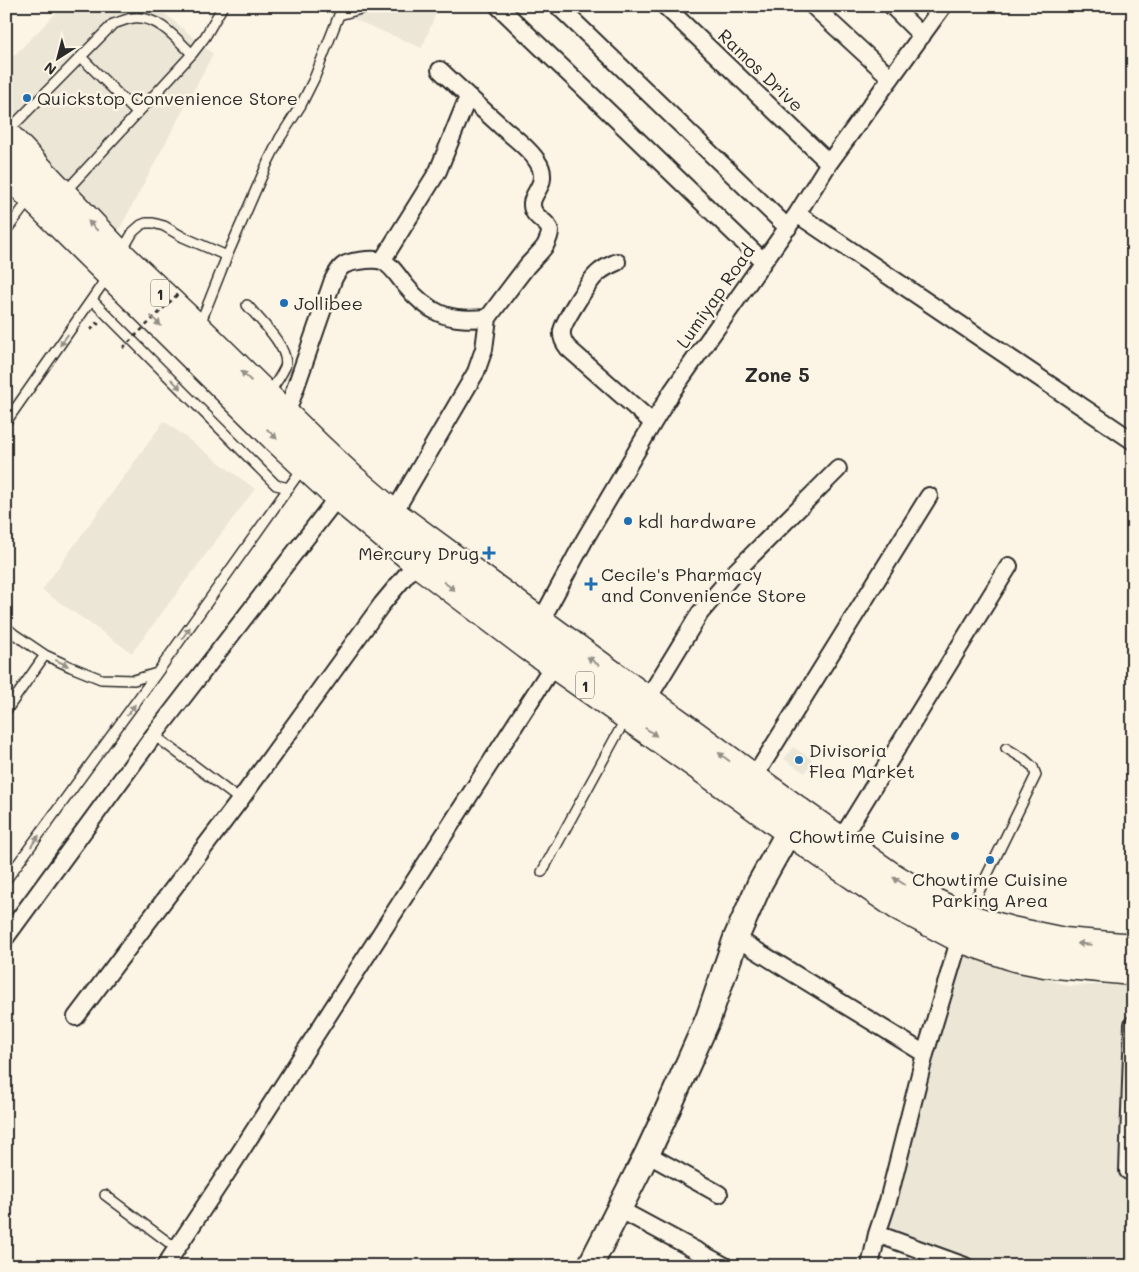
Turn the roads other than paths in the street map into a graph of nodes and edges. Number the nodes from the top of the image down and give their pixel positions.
1 (372, 6) edge
2 (498, 6) edge
3 (558, 6) edge
4 (665, 6) edge
5 (813, 6) edge
6 (892, 6) edge
7 (943, 6) edge
8 (221, 7) edge
9 (922, 36) junction
10 (192, 54) junction
11 (81, 57) junction
12 (440, 70) dead end
13 (891, 78) junction
14 (468, 97) junction
15 (137, 113) junction
16 (6, 134) edge
17 (829, 163) junction
18 (6, 171) edge
19 (63, 194) junction
20 (31, 197) junction
21 (792, 221) junction
22 (6, 230) edge
23 (227, 256) junction
24 (382, 261) junction
25 (763, 261) junction
26 (617, 262) dead end
27 (114, 264) junction
28 (92, 300) junction
29 (247, 305) dead end
30 (488, 318) junction
31 (198, 329) junction
32 (276, 406) junction
33 (6, 422) edge
34 (653, 422) junction
35 (1133, 441) edge
36 (311, 456) junction
37 (838, 469) dead end
38 (345, 487) junction
39 (289, 488) junction
40 (930, 496) dead end
41 (393, 514) junction
42 (417, 562) junction
43 (1009, 566) dead end
44 (6, 627) edge
45 (534, 634) junction
46 (45, 655) junction
47 (554, 664) junction
48 (157, 673) junction
49 (638, 708) junction
50 (6, 711) edge
51 (154, 735) junction
52 (1006, 748) dead end
53 (754, 779) junction
54 (240, 800) junction
55 (795, 822) junction
56 (840, 841) junction
57 (542, 872) dead end
58 (6, 880) edge
59 (963, 928) junction
60 (6, 936) edge
61 (736, 938) junction
62 (1133, 948) edge
63 (1133, 972) edge
64 (76, 1017) dead end
65 (1133, 1024) edge
66 (924, 1054) junction
67 (647, 1154) junction
68 (1128, 1171) dead end
69 (719, 1194) dead end
70 (105, 1195) dead end
71 (619, 1209) junction
72 (877, 1234) junction
73 (176, 1248) junction
74 (165, 1266) edge
75 (590, 1266) edge
76 (725, 1266) edge
77 (870, 1266) edge
78 (965, 1266) edge

1 - 23 lane
2 - 25 street
3 - 21 street
4 - 17 street, Ramos Drive
5 - 13 street
6 - 9 street
7 - 9 street, Lumiyap Road
8 - 10 lane
9 - 13 street, Lumiyap Road
10 - 11 lane
10 - 15 lane
11 - 15 lane
11 - 16 lane
12 - 14 street
13 - 17 street, Lumiyap Road
14 - 24 street
14 - 30 street
15 - 19 lane
16 - 19 highway, 1
17 - 21 street, Lumiyap Road
18 - 20 highway, 1
27 -> 19 highway, 1
20 - 22 lane
20 - 27 highway, 1
21 - 25 street, Lumiyap Road
21 - 35 street
23 - 27 lane
23 - 31 lane
24 - 30 street
24 - 32 street
25 - 34 street, Lumiyap Road
26 - 34 street
27 - 28 lane
27 - 31 highway, 1
27 -> 36 highway, 1
28 -> 33 lane
28 -> 39 lane
29 - 32 lane
30 - 41 street
32 -> 31 highway, 1
32 - 36 highway, 1
34 - 45 street, Lumiyap Road
36 - 38 highway, 1
36 - 39 lane
37 - 49 street
38 - 41 highway, 1
38 - 42 highway, 1
38 - 51 street
48 -> 39 lane
40 - 53 street
41 - 45 highway, 1
42 -> 45 highway, 1
42 - 54 street
43 - 56 street
44 - 46 lane
45 - 47 highway, 1
49 -> 45 highway, 1
46 -> 48 lane
46 - 50 lane
47 - 49 highway, 1
47 - 73 street
58 -> 48 lane
53 -> 49 highway, 1
49 -> 55 highway, 1
49 - 57 lane
51 - 54 lane
51 - 60 street
52 - 59 lane
53 - 55 highway, 1
54 - 64 street
55 - 56 highway, 1
55 - 59 highway, 1
55 - 61 street
59 -> 56 highway, 1
62 -> 59 highway, 1
59 - 63 highway, 1
59 - 66 street
61 - 66 street
61 - 67 street
65 - 68 street
66 - 72 street
67 - 69 street
67 - 71 street
70 - 73 lane
71 - 75 street
71 - 76 street
72 - 77 street
72 - 78 street
73 - 74 street

